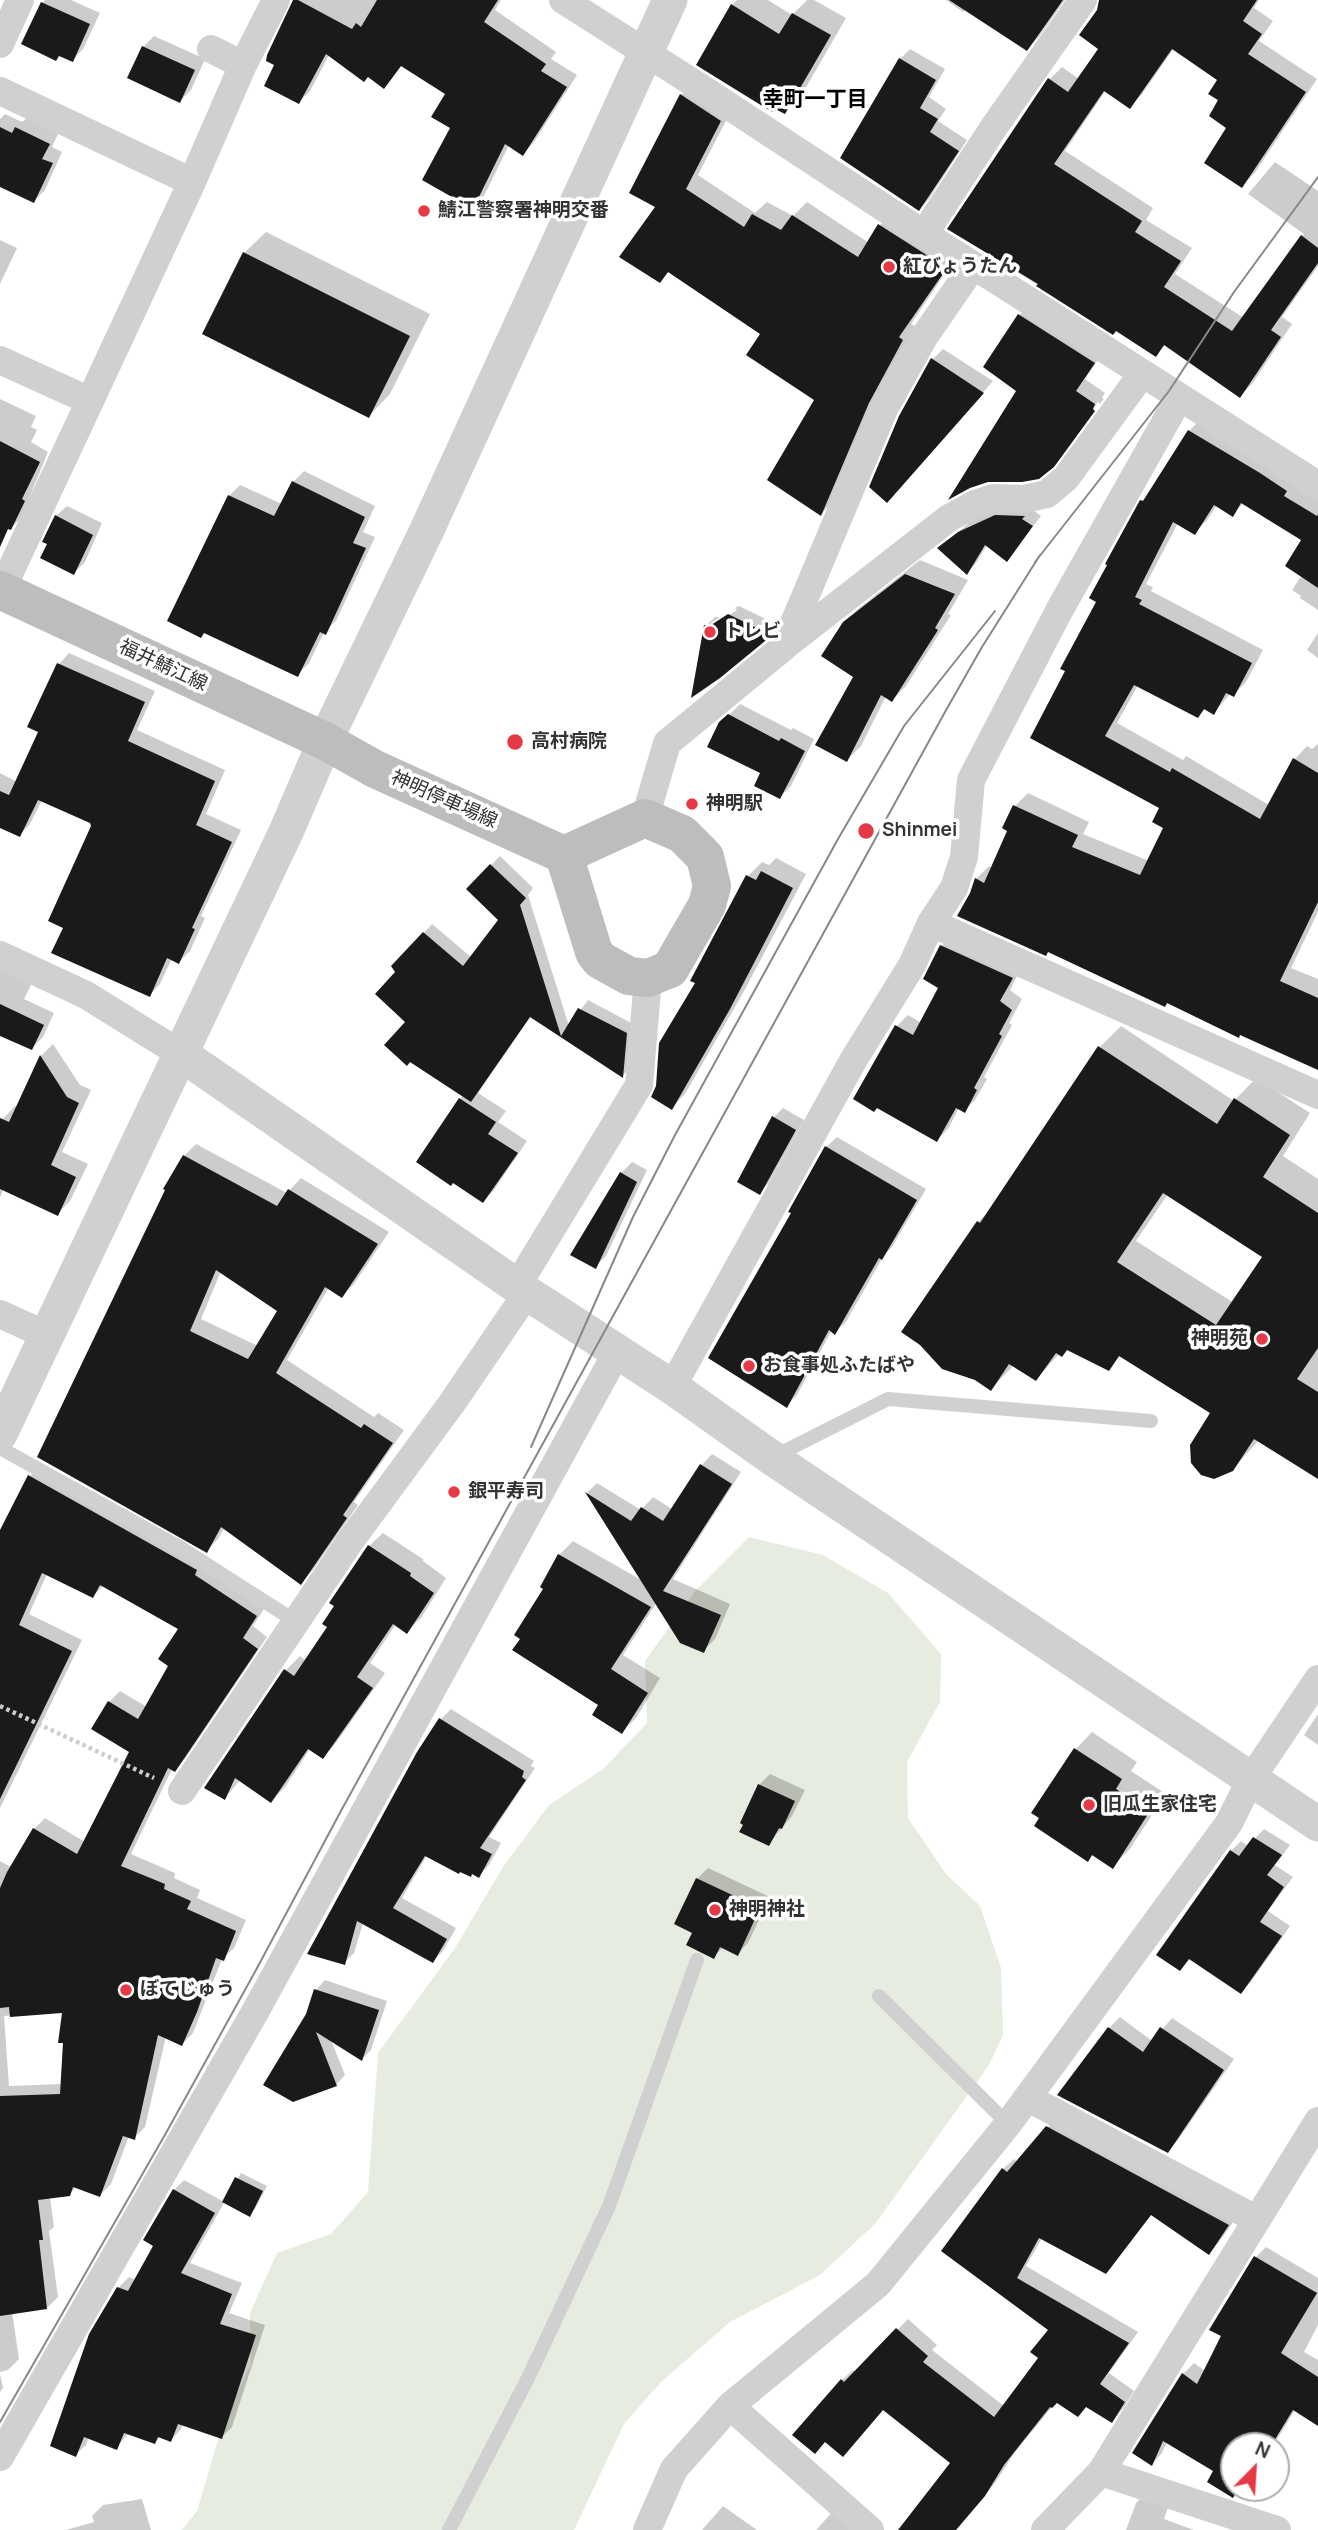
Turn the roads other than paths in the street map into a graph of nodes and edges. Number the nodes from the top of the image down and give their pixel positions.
1 (20, 0) edge
2 (276, 0) edge
3 (564, 0) edge
4 (670, 0) edge
5 (1083, 0) edge
6 (0, 44) edge
7 (211, 49) dead end
8 (646, 52) junction
9 (243, 65) junction
10 (0, 91) edge
11 (192, 182) junction
12 (924, 234) junction
13 (973, 265) junction
14 (0, 359) edge
15 (1142, 374) junction
16 (1179, 398) junction
17 (90, 401) junction
18 (1318, 485) edge
19 (1, 591) edge
20 (784, 647) junction
21 (325, 741) junction
22 (645, 818) junction
23 (564, 855) junction
24 (931, 923) junction
25 (0, 955) edge
26 (648, 978) junction
27 (181, 1054) junction
28 (1318, 1094) edge
29 (522, 1290) junction
30 (0, 1314) edge
31 (46, 1335) junction
32 (617, 1352) junction
33 (672, 1387) junction
34 (1151, 1421) dead end
35 (0, 1434) edge
36 (0, 1448) edge
37 (772, 1458) junction
38 (295, 1621) junction
39 (1318, 1679) edge
40 (1251, 1779) junction
41 (182, 1791) road end
42 (1318, 1824) edge
43 (697, 1960) dead end
44 (879, 1996) dead end
45 (1028, 2098) junction
46 (1318, 2121) edge
47 (1008, 2124) junction
48 (1256, 2219) junction
49 (730, 2406) junction
50 (0, 2457) edge
51 (1101, 2472) junction
52 (449, 2530) edge
53 (647, 2530) edge
54 (870, 2530) edge
55 (1045, 2530) edge
56 (1277, 2530) edge

1 - 6 street
2 - 9 street
3 - 8 street
4 - 8 street
5 - 12 street
7 - 9 street
8 - 12 street
8 - 21 street
9 - 11 street
10 - 11 street
11 - 17 street
12 - 13 street
13 - 15 street
13 - 20 street
14 - 17 street
15 - 16 street
15 - 20 street
16 - 18 street
16 - 24 street
17 - 19 street
19 - 21 main road, 福井鯖江線
20 - 22 street
21 - 23 main road, 神明停車場線
21 - 27 street
22 - 23 main road
22 - 26 main road
23 - 26 main road
24 - 28 street
24 - 33 street
25 - 27 street
26 - 29 street
27 - 29 street
27 - 31 street
29 - 32 street
29 - 38 street
30 - 31 street
31 - 35 street
32 - 33 street
32 - 50 street
33 - 37 street
34 - 37 lane
36 - 38 lane
37 - 40 street
38 - 41 street
39 - 40 street
40 - 42 street
40 - 45 street
43 - 52 lane
44 - 47 lane
45 - 47 street
45 - 48 street
46 - 48 street
47 - 49 street
48 - 51 street
49 - 53 street
49 - 54 street
51 - 55 street
51 - 56 street

